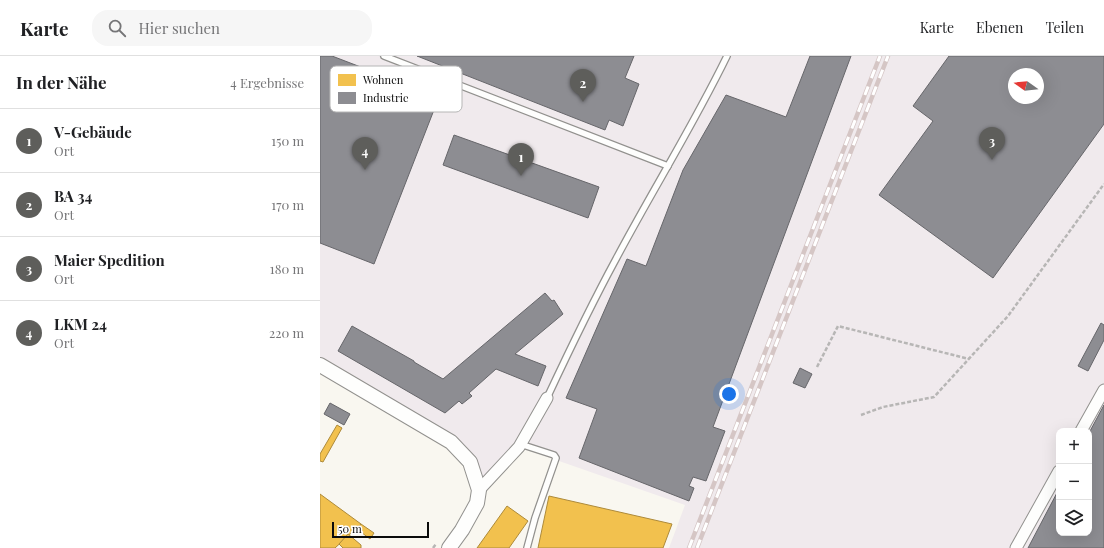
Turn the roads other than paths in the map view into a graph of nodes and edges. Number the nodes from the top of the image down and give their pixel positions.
1 (384, 56) edge
2 (727, 56) edge
3 (410, 66) edge
4 (462, 86) edge
5 (668, 166) junction
6 (320, 365) edge
7 (1104, 390) edge
8 (547, 398) joint
9 (1083, 428) edge
10 (520, 444) junction
11 (1056, 476) edge
12 (479, 490) junction
13 (449, 548) edge
14 (527, 548) edge
15 (1016, 548) edge

1 - 3 lane
2 - 5 lane
4 - 5 lane
5 - 8 lane
6 - 12 street
7 - 9 street
8 - 10 street
10 - 12 street
10 - 14 lane
11 - 15 street
12 - 13 street

